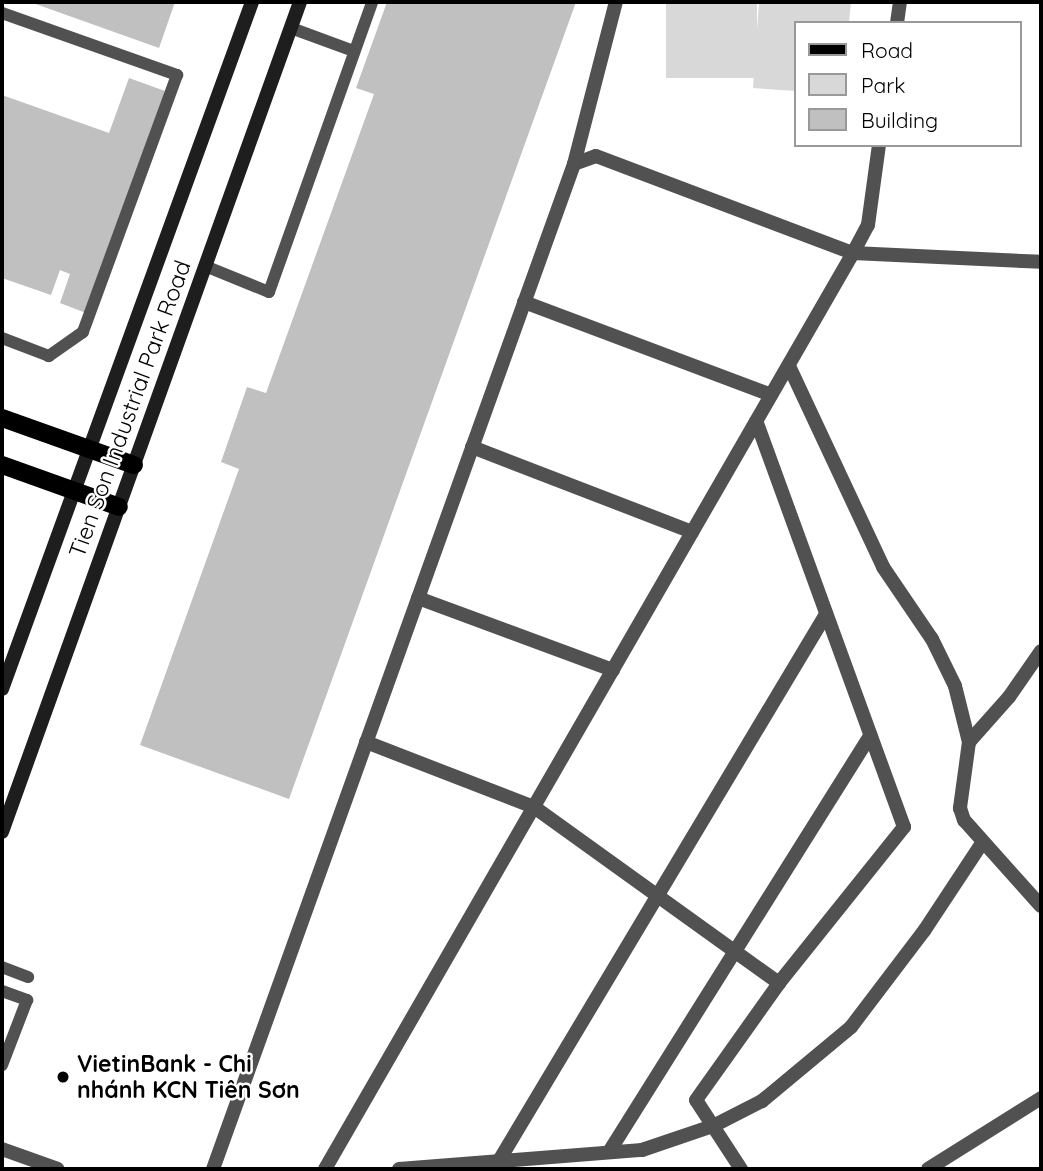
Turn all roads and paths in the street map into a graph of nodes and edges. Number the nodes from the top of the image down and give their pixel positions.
1 (252, 2) edge
2 (300, 2) edge
3 (372, 2) edge
4 (616, 2) edge
5 (900, 2) edge
6 (2, 13) edge
7 (897, 21) edge
8 (291, 28) junction
9 (354, 51) junction
10 (879, 147) edge
11 (574, 164) junction
12 (853, 253) junction
13 (1041, 262) edge
14 (205, 266) junction
15 (524, 302) junction
16 (2, 338) edge
17 (789, 366) junction
18 (771, 395) junction
19 (2, 418) edge
20 (756, 421) junction
21 (472, 447) junction
22 (86, 449) junction
23 (2, 465) edge
24 (134, 465) junction
25 (72, 491) junction
26 (119, 507) junction
27 (692, 531) junction
28 (418, 598) junction
29 (826, 614) junction
30 (1041, 651) edge
31 (613, 670) junction
32 (2, 689) edge
33 (870, 735) junction
34 (366, 742) junction
35 (968, 742) junction
36 (534, 807) junction
37 (2, 832) edge
38 (982, 843) junction
39 (655, 894) junction
40 (1041, 906) edge
41 (735, 951) junction
42 (2, 967) edge
43 (28, 976) dead end
44 (779, 983) junction
45 (2, 991) edge
46 (2, 1065) edge
47 (1041, 1098) edge
48 (713, 1126) junction
49 (2, 1149) edge
50 (609, 1152) junction
51 (500, 1159) junction
52 (58, 1169) edge
53 (213, 1169) edge
54 (325, 1169) edge
55 (399, 1169) edge
56 (741, 1169) edge
57 (928, 1169) edge

1 - 22 main road, Tien Son Industrial Park Road
2 - 8 main road, Tien Son Industrial Park Road
3 - 9 lane
4 - 11 street
5 - 7 street
6 - 16 lane
8 - 9 lane
8 - 14 main road, Tien Son Industrial Park Road
9 - 14 lane
10 - 12 street
11 - 12 street
11 - 15 street
12 - 13 street
12 - 17 street
14 - 24 main road, Tien Son Industrial Park Road
15 - 18 street
15 - 21 street
17 - 18 street
17 - 35 street
18 - 20 street
19 - 22 main road
20 - 27 street
20 - 29 street
21 - 27 street
21 - 28 street
22 - 24 main road
22 - 25 main road, Tien Son Industrial Park Road
23 - 25 main road
24 - 26 main road, Tien Son Industrial Park Road
25 - 26 main road
25 - 32 main road, Tien Son Industrial Park Road
26 - 37 main road, Tien Son Industrial Park Road
27 - 31 street
28 - 31 street
28 - 34 street
29 - 33 street
29 - 39 street
30 - 35 street
31 - 36 street
33 - 41 street
33 - 44 street
34 - 36 street
34 - 53 street
35 - 38 street
36 - 39 street
36 - 54 street
38 - 40 street
38 - 48 street
39 - 41 street
39 - 51 street
41 - 44 street
41 - 50 street
42 - 43 lane
44 - 48 street
45 - 46 lane
47 - 57 street
48 - 50 street
48 - 56 street
49 - 52 street
50 - 51 street
51 - 55 street

